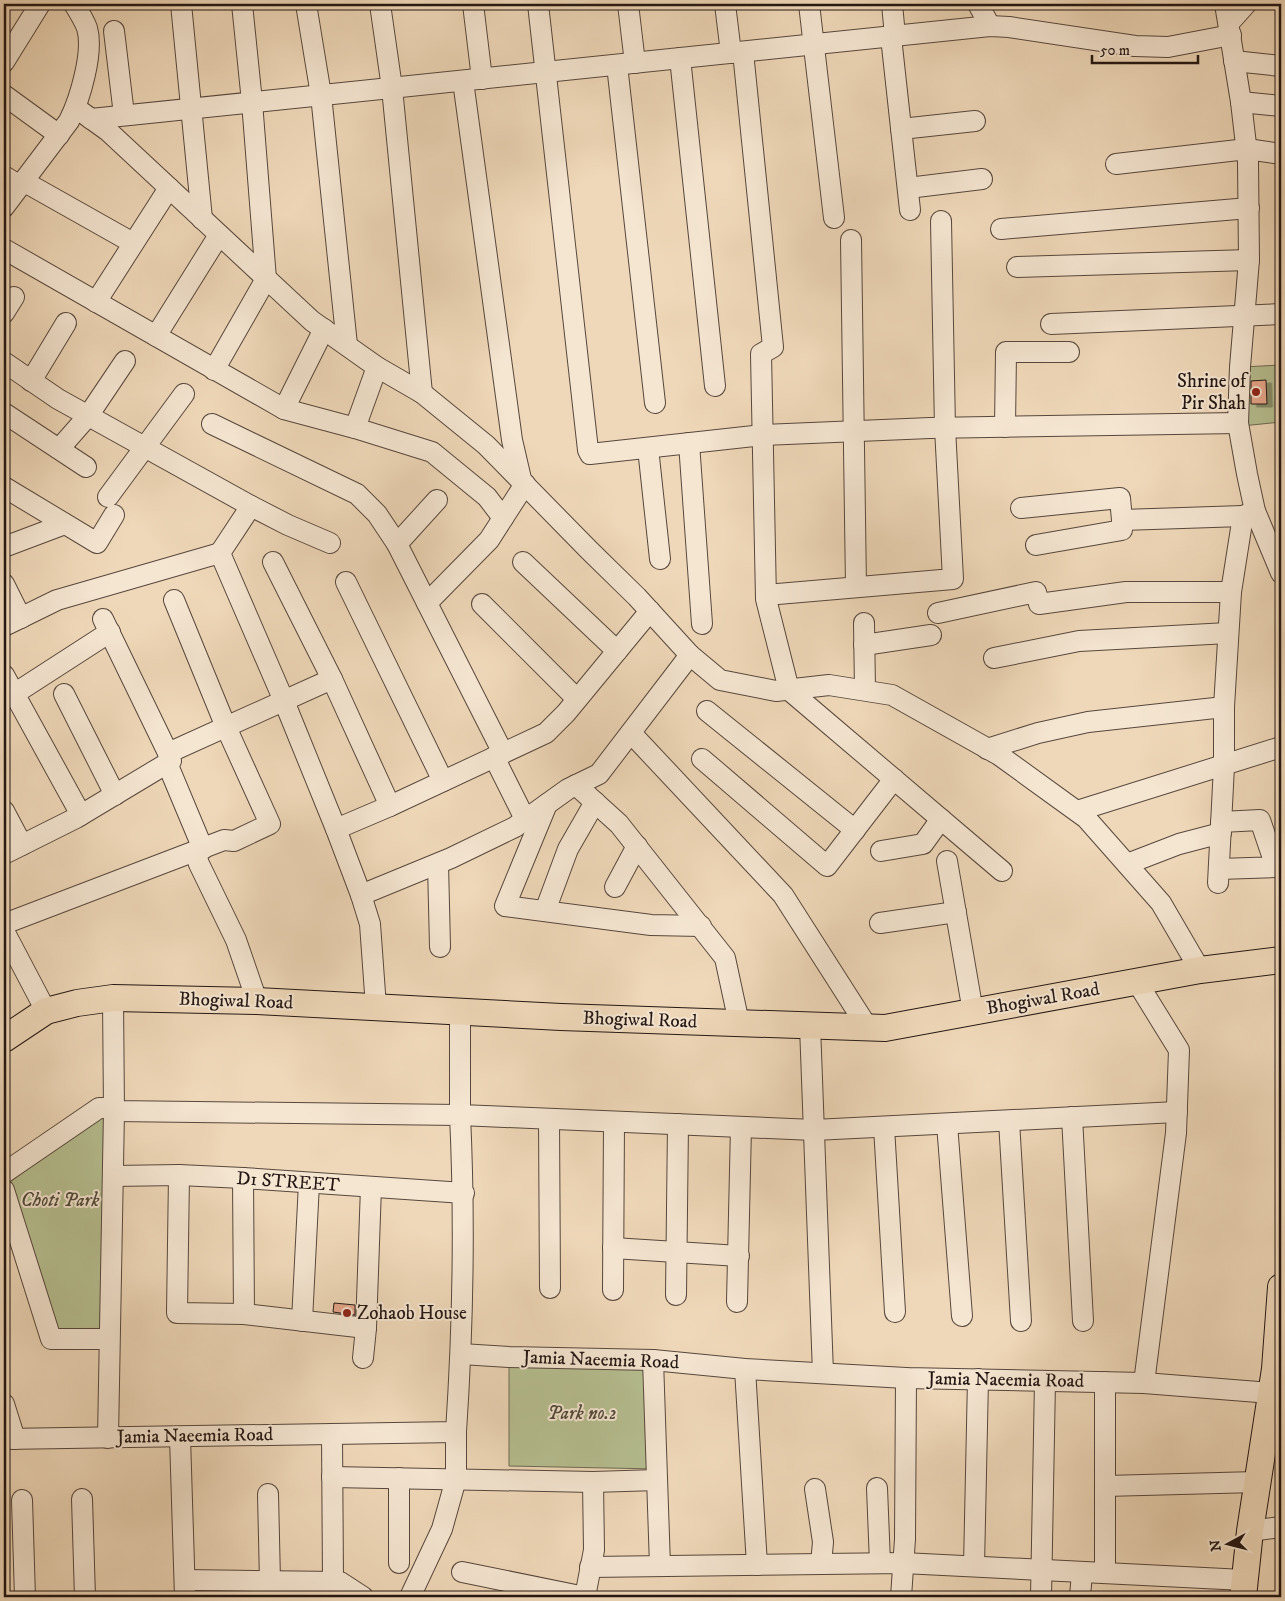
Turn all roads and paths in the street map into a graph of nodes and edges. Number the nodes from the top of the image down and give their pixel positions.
1 (40, 4) edge
2 (181, 4) edge
3 (242, 4) edge
4 (306, 4) edge
5 (380, 4) edge
6 (473, 4) edge
7 (538, 4) edge
8 (628, 4) edge
9 (725, 4) edge
10 (809, 4) edge
11 (892, 4) edge
12 (978, 4) edge
13 (1225, 4) edge
14 (1246, 4) edge
15 (78, 5) edge
16 (990, 26) junction
17 (1230, 29) junction
18 (114, 31) dead end
19 (893, 36) junction
20 (814, 44) junction
21 (737, 52) junction
22 (680, 58) junction
23 (1234, 61) junction
24 (4, 62) edge
25 (626, 64) junction
26 (1281, 66) edge
27 (546, 72) junction
28 (472, 80) junction
29 (392, 88) junction
30 (321, 95) junction
31 (4, 96) edge
32 (252, 102) junction
33 (1241, 102) junction
34 (1281, 106) edge
35 (191, 109) junction
36 (83, 113) junction
37 (124, 115) junction
38 (976, 121) dead end
39 (901, 129) junction
40 (59, 135) junction
41 (1247, 149) junction
42 (1281, 154) edge
43 (1116, 164) dead end
44 (982, 179) dead end
45 (16, 181) edge
46 (169, 188) junction
47 (908, 188) junction
48 (4, 207) edge
49 (1249, 208) junction
50 (910, 210) dead end
51 (834, 218) dead end
52 (202, 219) junction
53 (941, 222) dead end
54 (1001, 229) dead end
55 (219, 235) junction
56 (851, 240) dead end
57 (133, 243) junction
58 (4, 249) edge
59 (1249, 260) junction
60 (1017, 267) dead end
61 (266, 279) junction
62 (96, 302) junction
63 (1281, 314) edge
64 (1244, 316) junction
65 (66, 322) dead end
66 (1051, 324) dead end
67 (324, 329) junction
68 (156, 336) junction
69 (347, 346) junction
70 (1068, 352) dead end
71 (125, 361) dead end
72 (4, 362) edge
73 (377, 368) junction
74 (214, 370) junction
75 (31, 381) junction
76 (715, 386) dead end
77 (422, 393) junction
78 (184, 394) dead end
79 (656, 403) dead end
80 (284, 409) junction
81 (4, 413) edge
82 (88, 416) junction
83 (1238, 423) junction
84 (212, 424) dead end
85 (1006, 427) junction
86 (355, 428) junction
87 (945, 428) junction
88 (853, 431) junction
89 (763, 435) junction
90 (689, 443) junction
91 (145, 447) junction
92 (648, 448) junction
93 (58, 449) junction
94 (86, 467) dead end
95 (523, 482) junction
96 (4, 487) edge
97 (108, 497) dead end
98 (437, 500) dead end
99 (251, 506) junction
100 (1021, 508) dead end
101 (1249, 514) junction
102 (114, 515) dead end
103 (503, 518) junction
104 (1122, 520) junction
105 (65, 524) junction
106 (330, 543) dead end
107 (397, 544) junction
108 (1036, 544) dead end
109 (4, 547) edge
110 (220, 553) junction
111 (660, 559) dead end
112 (273, 562) dead end
113 (523, 562) dead end
114 (1281, 571) edge
115 (346, 582) dead end
116 (4, 584) edge
117 (856, 587) junction
118 (1231, 592) junction
119 (766, 595) junction
120 (174, 600) dead end
121 (427, 603) junction
122 (482, 604) dead end
123 (650, 610) junction
124 (938, 613) dead end
125 (12, 622) edge
126 (864, 623) dead end
127 (702, 624) dead end
128 (1228, 633) junction
129 (930, 635) dead end
130 (864, 645) junction
131 (617, 651) junction
132 (690, 655) junction
133 (994, 658) dead end
134 (4, 675) edge
135 (332, 679) junction
136 (789, 690) junction
137 (865, 690) junction
138 (14, 694) junction
139 (64, 694) dead end
140 (577, 699) junction
141 (284, 701) junction
142 (1224, 707) junction
143 (706, 710) dead end
144 (226, 727) junction
145 (631, 733) junction
146 (1281, 748) edge
147 (988, 749) junction
148 (499, 755) junction
149 (168, 758) junction
150 (702, 759) dead end
151 (1224, 766) junction
152 (894, 779) junction
153 (443, 781) junction
154 (576, 785) junction
155 (115, 795) junction
156 (595, 802) junction
157 (547, 804) junction
158 (390, 806) junction
159 (4, 811) edge
160 (1077, 811) junction
161 (81, 815) junction
162 (526, 819) junction
163 (941, 819) junction
164 (1221, 827) junction
165 (336, 829) junction
166 (856, 830) junction
167 (22, 845) junction
168 (637, 846) junction
169 (199, 850) junction
170 (881, 851) dead end
171 (4, 854) edge
172 (947, 861) dead end
173 (438, 864) junction
174 (1127, 864) junction
175 (1002, 872) dead end
176 (615, 887) dead end
177 (361, 895) junction
178 (545, 911) junction
179 (956, 912) junction
180 (880, 923) dead end
181 (701, 926) junction
182 (4, 932) edge
183 (440, 947) dead end
184 (1281, 960) edge
185 (1200, 970) junction
186 (1137, 982) junction
187 (113, 998) junction
188 (257, 1000) junction
189 (376, 1007) junction
190 (46, 1011) junction
191 (460, 1011) junction
192 (974, 1012) junction
193 (739, 1023) junction
194 (810, 1026) junction
195 (868, 1028) junction
196 (4, 1039) edge
197 (114, 1109) junction
198 (1176, 1112) junction
199 (460, 1115) junction
200 (1072, 1117) junction
201 (549, 1119) junction
202 (1009, 1121) junction
203 (614, 1122) junction
204 (678, 1124) junction
205 (947, 1124) junction
206 (742, 1127) junction
207 (884, 1127) junction
208 (814, 1130) junction
209 (4, 1173) edge
210 (113, 1176) junction
211 (179, 1176) junction
212 (243, 1178) junction
213 (309, 1183) junction
214 (372, 1187) junction
215 (4, 1190) edge
216 (464, 1193) junction
217 (613, 1248) junction
218 (676, 1252) junction
219 (738, 1256) junction
220 (550, 1288) dead end
221 (613, 1290) dead end
222 (676, 1295) dead end
223 (1281, 1295) edge
224 (737, 1302) dead end
225 (895, 1312) dead end
226 (244, 1314) junction
227 (962, 1316) dead end
228 (1021, 1320) dead end
229 (302, 1321) junction
230 (1082, 1321) dead end
231 (366, 1328) junction
232 (109, 1339) junction
233 (461, 1354) junction
234 (363, 1358) dead end
235 (653, 1360) junction
236 (745, 1369) junction
237 (823, 1373) junction
238 (1276, 1377) edge
239 (906, 1378) junction
240 (978, 1379) junction
241 (1045, 1381) junction
242 (1104, 1382) junction
243 (1144, 1382) junction
244 (4, 1404) edge
245 (456, 1432) junction
246 (332, 1434) junction
247 (180, 1437) junction
248 (108, 1438) junction
249 (9, 1439) edge
250 (332, 1477) junction
251 (399, 1478) junction
252 (456, 1479) junction
253 (657, 1480) junction
254 (593, 1482) junction
255 (1257, 1482) junction
256 (1105, 1486) junction
257 (815, 1488) dead end
258 (877, 1488) dead end
259 (268, 1494) dead end
260 (82, 1499) dead end
261 (22, 1500) dead end
262 (1281, 1527) edge
263 (1250, 1531) junction
264 (399, 1563) dead end
265 (880, 1563) junction
266 (903, 1563) junction
267 (821, 1564) junction
268 (757, 1565) junction
269 (660, 1566) junction
270 (974, 1566) junction
271 (590, 1568) junction
272 (1043, 1570) junction
273 (462, 1572) dead end
274 (1082, 1572) junction
275 (1105, 1573) junction
276 (270, 1581) junction
277 (335, 1587) edge
278 (1243, 1588) edge
279 (185, 1589) edge
280 (25, 1597) edge
281 (85, 1597) edge
282 (364, 1597) edge
283 (410, 1597) edge
284 (585, 1597) edge
285 (901, 1597) edge
286 (1042, 1597) edge
287 (1080, 1597) edge

1 - 24 street
2 - 35 street
3 - 32 street
4 - 30 street
5 - 29 street
6 - 28 street
7 - 27 street
8 - 25 street
9 - 21 street
10 - 20 street
11 - 19 street
12 - 16 street
13 - 17 street
14 - 17 street
15 - 36 street
16 - 17 street
16 - 19 street
17 - 23 street
18 - 37 street
19 - 20 street
19 - 39 street
20 - 21 street
20 - 51 street
21 - 22 street
21 - 89 street
22 - 25 street
22 - 76 street
23 - 26 street
23 - 33 street
25 - 27 street
25 - 79 street
27 - 28 street
27 - 92 street
28 - 29 street
28 - 95 street
29 - 30 street
29 - 77 street
30 - 32 street
30 - 69 street
31 - 40 street
32 - 35 street
32 - 61 street
33 - 34 street
33 - 41 street
35 - 37 street
35 - 52 street
36 - 37 street
36 - 40 street
36 - 46 street
38 - 39 street
39 - 47 street
40 - 45 street
41 - 42 street
41 - 43 street
41 - 49 street
44 - 47 street
45 - 48 street
45 - 57 street
46 - 52 street
46 - 57 street
47 - 50 street
49 - 54 street
49 - 59 street
52 - 55 street
53 - 87 street
55 - 61 street
55 - 68 street
56 - 88 street
57 - 62 street
58 - 62 street
59 - 60 street
59 - 64 street
61 - 67 street
61 - 74 street
62 - 68 street
63 - 64 street
64 - 66 street
64 - 83 street
65 - 75 street
67 - 69 street
67 - 80 street
68 - 74 street
69 - 73 street
70 - 85 street
71 - 82 street
72 - 75 street
73 - 77 street
73 - 86 street
74 - 80 street
75 - 82 street
77 - 95 street
78 - 91 street
80 - 86 street
81 - 93 street
82 - 91 street
82 - 93 street
83 - 85 street
83 - 101 street
84 - 107 street
85 - 87 street
86 - 103 street
87 - 88 street
87 - 117 street
88 - 89 street
88 - 117 street
89 - 90 street
89 - 119 street
90 - 92 street
90 - 127 street
91 - 97 street
91 - 99 street
92 - 111 street
93 - 94 street
95 - 103 street
95 - 123 street
96 - 105 street
98 - 107 street
99 - 106 street
99 - 110 street
100 - 104 street
101 - 104 street
101 - 114 street
101 - 118 street
102 - 105 street
103 - 121 street
104 - 108 street
105 - 109 street
107 - 121 street
110 - 125 street
110 - 141 street
112 - 135 street
113 - 131 street
115 - 153 street
116 - 125 street
117 - 119 street
118 - 124 street
118 - 128 street
119 - 136 street
120 - 144 street
121 - 148 street
122 - 140 street
123 - 131 street
123 - 132 street
126 - 130 street
128 - 133 street
128 - 142 street
129 - 130 street
130 - 137 street
131 - 140 street
132 - 136 street
132 - 145 street
134 - 138 street
135 - 141 street
135 - 158 street
136 - 137 street
136 - 152 street
137 - 147 street
138 - 149 street
138 - 161 street
139 - 155 street
140 - 148 street
141 - 144 street
141 - 165 street
142 - 147 street
142 - 151 street
143 - 166 street
144 - 149 street
144 - 169 street
145 - 154 street
145 - 195 street
146 - 151 street
147 - 160 street
148 - 153 street
148 - 162 street
149 - 155 street
149 - 169 street
150 - 166 street
151 - 160 street
151 - 164 street
152 - 163 street
152 - 166 street
153 - 158 street
154 - 156 street
154 - 157 street
155 - 161 street
156 - 168 street
156 - 178 street
157 - 162 street
157 - 178 street
158 - 165 street
159 - 167 street
160 - 174 street
161 - 167 street
162 - 173 street
163 - 170 street
163 - 175 street
164 - 164 street
164 - 174 street
165 - 177 street
167 - 171 street
168 - 176 street
168 - 181 street
169 - 182 street
169 - 188 street
172 - 179 street
173 - 177 street
173 - 183 street
174 - 185 street
177 - 189 street
178 - 181 street
179 - 180 street
179 - 192 street
181 - 193 street
182 - 190 street
184 - 185 main road, Bhogiwal Road
185 - 186 main road, Bhogiwal Road
186 - 192 main road, Bhogiwal Road
186 - 198 street
187 - 188 main road, Bhogiwal Road
187 - 190 main road, Bhogiwal Road
187 - 197 street
188 - 189 main road, Bhogiwal Road
189 - 191 main road, Bhogiwal Road
190 - 196 main road, Bhogiwal Road
191 - 193 main road, Bhogiwal Road
191 - 199 street
192 - 195 main road, Bhogiwal Road
193 - 194 main road, Bhogiwal Road
194 - 195 main road, Bhogiwal Road
194 - 208 street
197 - 199 street
197 - 209 street
197 - 210 street
198 - 200 street
198 - 243 street
199 - 201 street
199 - 216 street
200 - 202 street
200 - 230 street
201 - 203 street
201 - 220 street
202 - 205 street
202 - 228 street
203 - 204 street
203 - 217 street
204 - 206 street
204 - 218 street
205 - 207 street
205 - 227 street
206 - 208 street
206 - 219 street
207 - 208 street
207 - 225 street
208 - 237 street
210 - 211 street, D1 STREET
210 - 232 street
211 - 212 street, D1 STREET
211 - 226 street
212 - 213 street, D1 STREET
212 - 226 street
213 - 214 street, D1 STREET
213 - 229 street
214 - 216 street, D1 STREET
214 - 231 street
215 - 232 street
216 - 233 street
217 - 218 street
217 - 221 street
218 - 219 street
218 - 222 street
219 - 224 street
223 - 238 main road
226 - 229 street
229 - 231 street
231 - 234 street
232 - 248 street
233 - 235 street, Jamia Naeemia Road
233 - 245 street
235 - 236 street, Jamia Naeemia Road
235 - 253 street
236 - 237 street, Jamia Naeemia Road
236 - 268 street
237 - 239 street, Jamia Naeemia Road
238 - 243 street, Jamia Naeemia Road
238 - 255 main road
239 - 240 street, Jamia Naeemia Road
239 - 266 street
240 - 241 street, Jamia Naeemia Road
240 - 270 street
241 - 242 street, Jamia Naeemia Road
241 - 272 street
242 - 243 street, Jamia Naeemia Road
242 - 256 street
244 - 249 street
245 - 246 street, Jamia Naeemia Road
245 - 252 street
246 - 247 street, Jamia Naeemia Road
246 - 250 street
247 - 248 street, Jamia Naeemia Road
247 - 279 street
248 - 249 street, Jamia Naeemia Road
250 - 251 street
250 - 277 street
251 - 252 street
251 - 264 street
252 - 254 street
252 - 283 street
253 - 254 street
253 - 269 street
254 - 271 street
255 - 256 street
255 - 263 main road
256 - 275 street
257 - 267 street
258 - 265 street
259 - 276 street
260 - 281 street
261 - 280 street
262 - 263 street
263 - 278 main road
265 - 266 street
265 - 267 street
266 - 270 street
266 - 285 street
267 - 268 street
268 - 269 street
269 - 271 street
270 - 272 street
271 - 284 street
272 - 274 street
272 - 286 street
273 - 284 street
274 - 275 street
274 - 287 street
275 - 278 street
276 - 277 street
276 - 279 street
277 - 282 street

